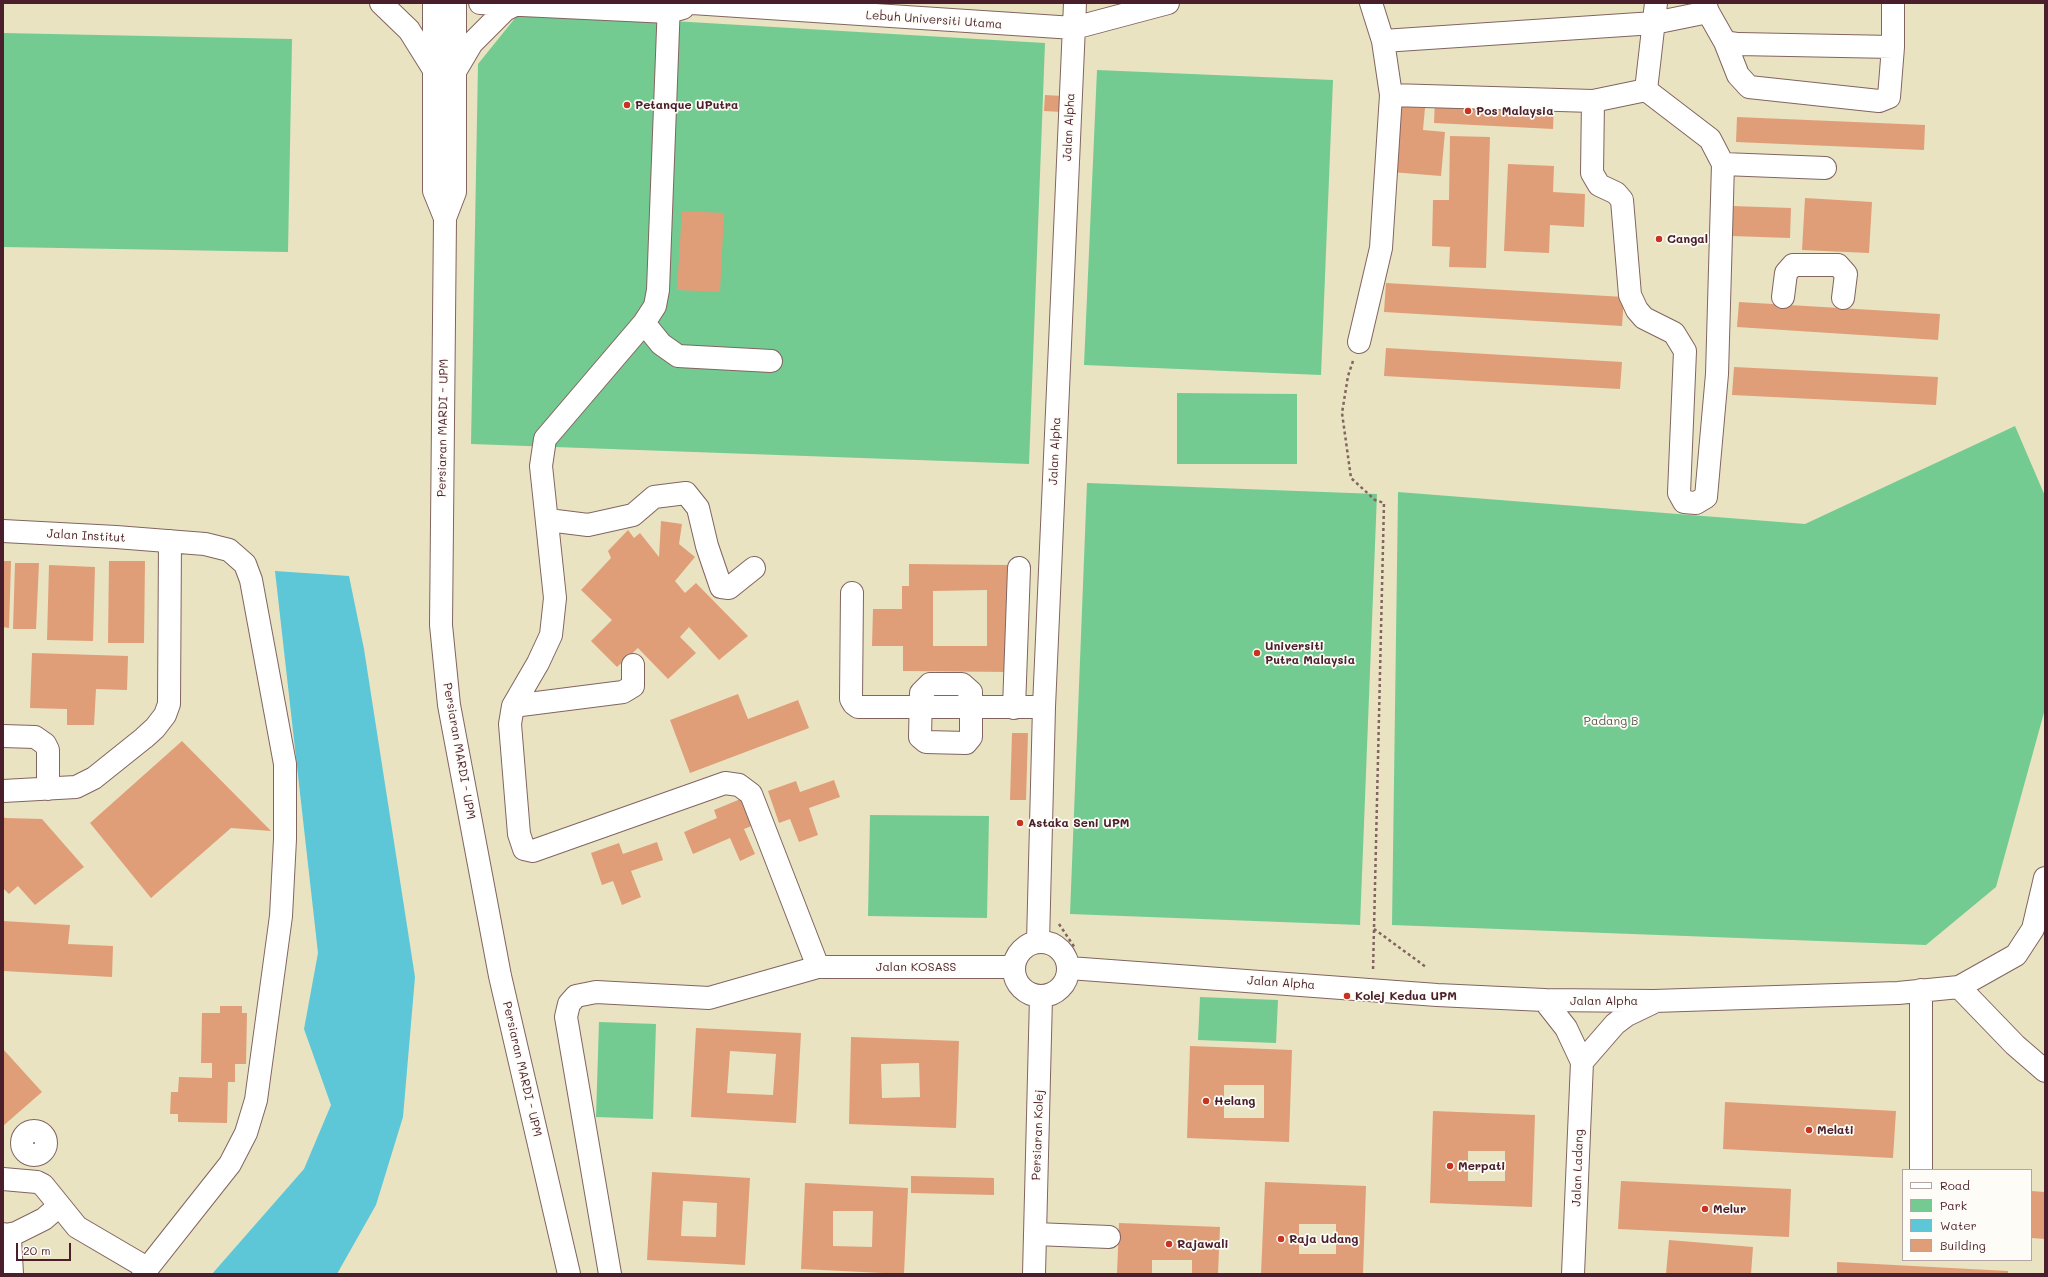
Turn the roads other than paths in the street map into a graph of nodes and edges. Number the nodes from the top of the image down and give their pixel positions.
1 (381, 3) edge
2 (434, 3) edge
3 (455, 3) edge
4 (480, 3) edge
5 (1074, 3) edge
6 (1168, 3) edge
7 (1371, 3) edge
8 (1893, 3) edge
9 (695, 4) edge
10 (515, 5) junction
11 (669, 7) edge
12 (1707, 7) edge
13 (1655, 13) edge
14 (1074, 28) junction
15 (1383, 41) junction
16 (1725, 42) junction
17 (1886, 47) junction
18 (445, 71) junction
19 (1646, 90) junction
20 (1391, 95) junction
21 (1593, 101) junction
22 (1723, 164) junction
23 (1825, 168) dead end
24 (1783, 297) dead end
25 (1843, 298) dead end
26 (644, 323) junction
27 (1359, 342) road end
28 (771, 361) dead end
29 (548, 520) junction
30 (3, 531) edge
31 (170, 541) junction
32 (754, 568) dead end
33 (1019, 568) dead end
34 (852, 593) dead end
35 (632, 665) dead end
36 (513, 706) junction
37 (920, 707) junction
38 (1044, 707) junction
39 (971, 708) junction
40 (1014, 708) junction
41 (3, 736) edge
42 (48, 789) junction
43 (3, 791) edge
44 (2045, 878) edge
45 (1038, 942) junction
46 (818, 967) junction
47 (1014, 968) junction
48 (1069, 968) junction
49 (1959, 987) junction
50 (1920, 990) junction
51 (1042, 996) junction
52 (1544, 1000) junction
53 (1654, 1001) junction
54 (1582, 1062) junction
55 (2045, 1071) edge
56 (36, 1155) dead end
57 (1921, 1169) edge
58 (3, 1179) edge
59 (37, 1182) junction
60 (59, 1206) junction
61 (4, 1234) edge
62 (1035, 1234) junction
63 (1109, 1237) dead end
64 (145, 1271) edge
65 (1579, 1271) edge
66 (12, 1274) edge
67 (569, 1274) edge
68 (610, 1274) edge
69 (1034, 1274) edge

1 - 18 street
2 - 18 street
3 - 18 street
4 - 10 street, Lebuh Universiti Utama
5 - 14 street, Jalan Alpha
6 - 14 street, Lebuh Universiti Utama
7 - 15 street
8 - 17 street
9 - 11 street, Lebuh Universiti Utama
9 - 14 street, Lebuh Universiti Utama
10 - 11 street, Lebuh Universiti Utama
10 - 18 street
11 - 26 street
12 - 13 street
12 - 16 street
13 - 15 street
13 - 19 street
14 - 38 street, Jalan Alpha
15 - 20 street
16 - 17 street
16 - 17 street
18 - 67 street, Persiaran MARDI - UPM
19 - 21 street
19 - 22 street
20 - 21 street
20 - 27 street
21 - 22 street
22 - 23 street
24 - 25 street
26 - 28 street
26 - 29 street
29 - 32 street
29 - 36 street
30 - 31 street, Jalan Institut
31 - 42 street
31 - 64 street, Jalan Institut
33 - 40 street
34 - 37 street
35 - 36 street
36 - 46 street
37 - 39 street
37 - 39 street
38 - 40 street
38 - 45 street, Jalan Alpha
39 - 40 street
41 - 42 street
42 - 43 street
44 - 49 street, Jalan Alpha
45 - 47 street
45 - 48 street
46 - 47 street, Jalan KOSASS
46 - 68 street, Jalan KOSASS
47 - 51 street
48 - 51 street
48 - 52 street, Jalan Alpha
49 - 50 street, Jalan Alpha
49 - 55 street
50 - 53 street, Jalan Alpha
50 - 57 street
51 - 62 street, Persiaran Kolej
52 - 53 street, Jalan Alpha
52 - 54 street, Jalan Ladang
53 - 54 street
54 - 65 street, Jalan Ladang
56 - 59 street
58 - 59 street
59 - 60 street
60 - 61 street
60 - 64 street
61 - 66 street
62 - 63 street
62 - 69 street, Persiaran Kolej

